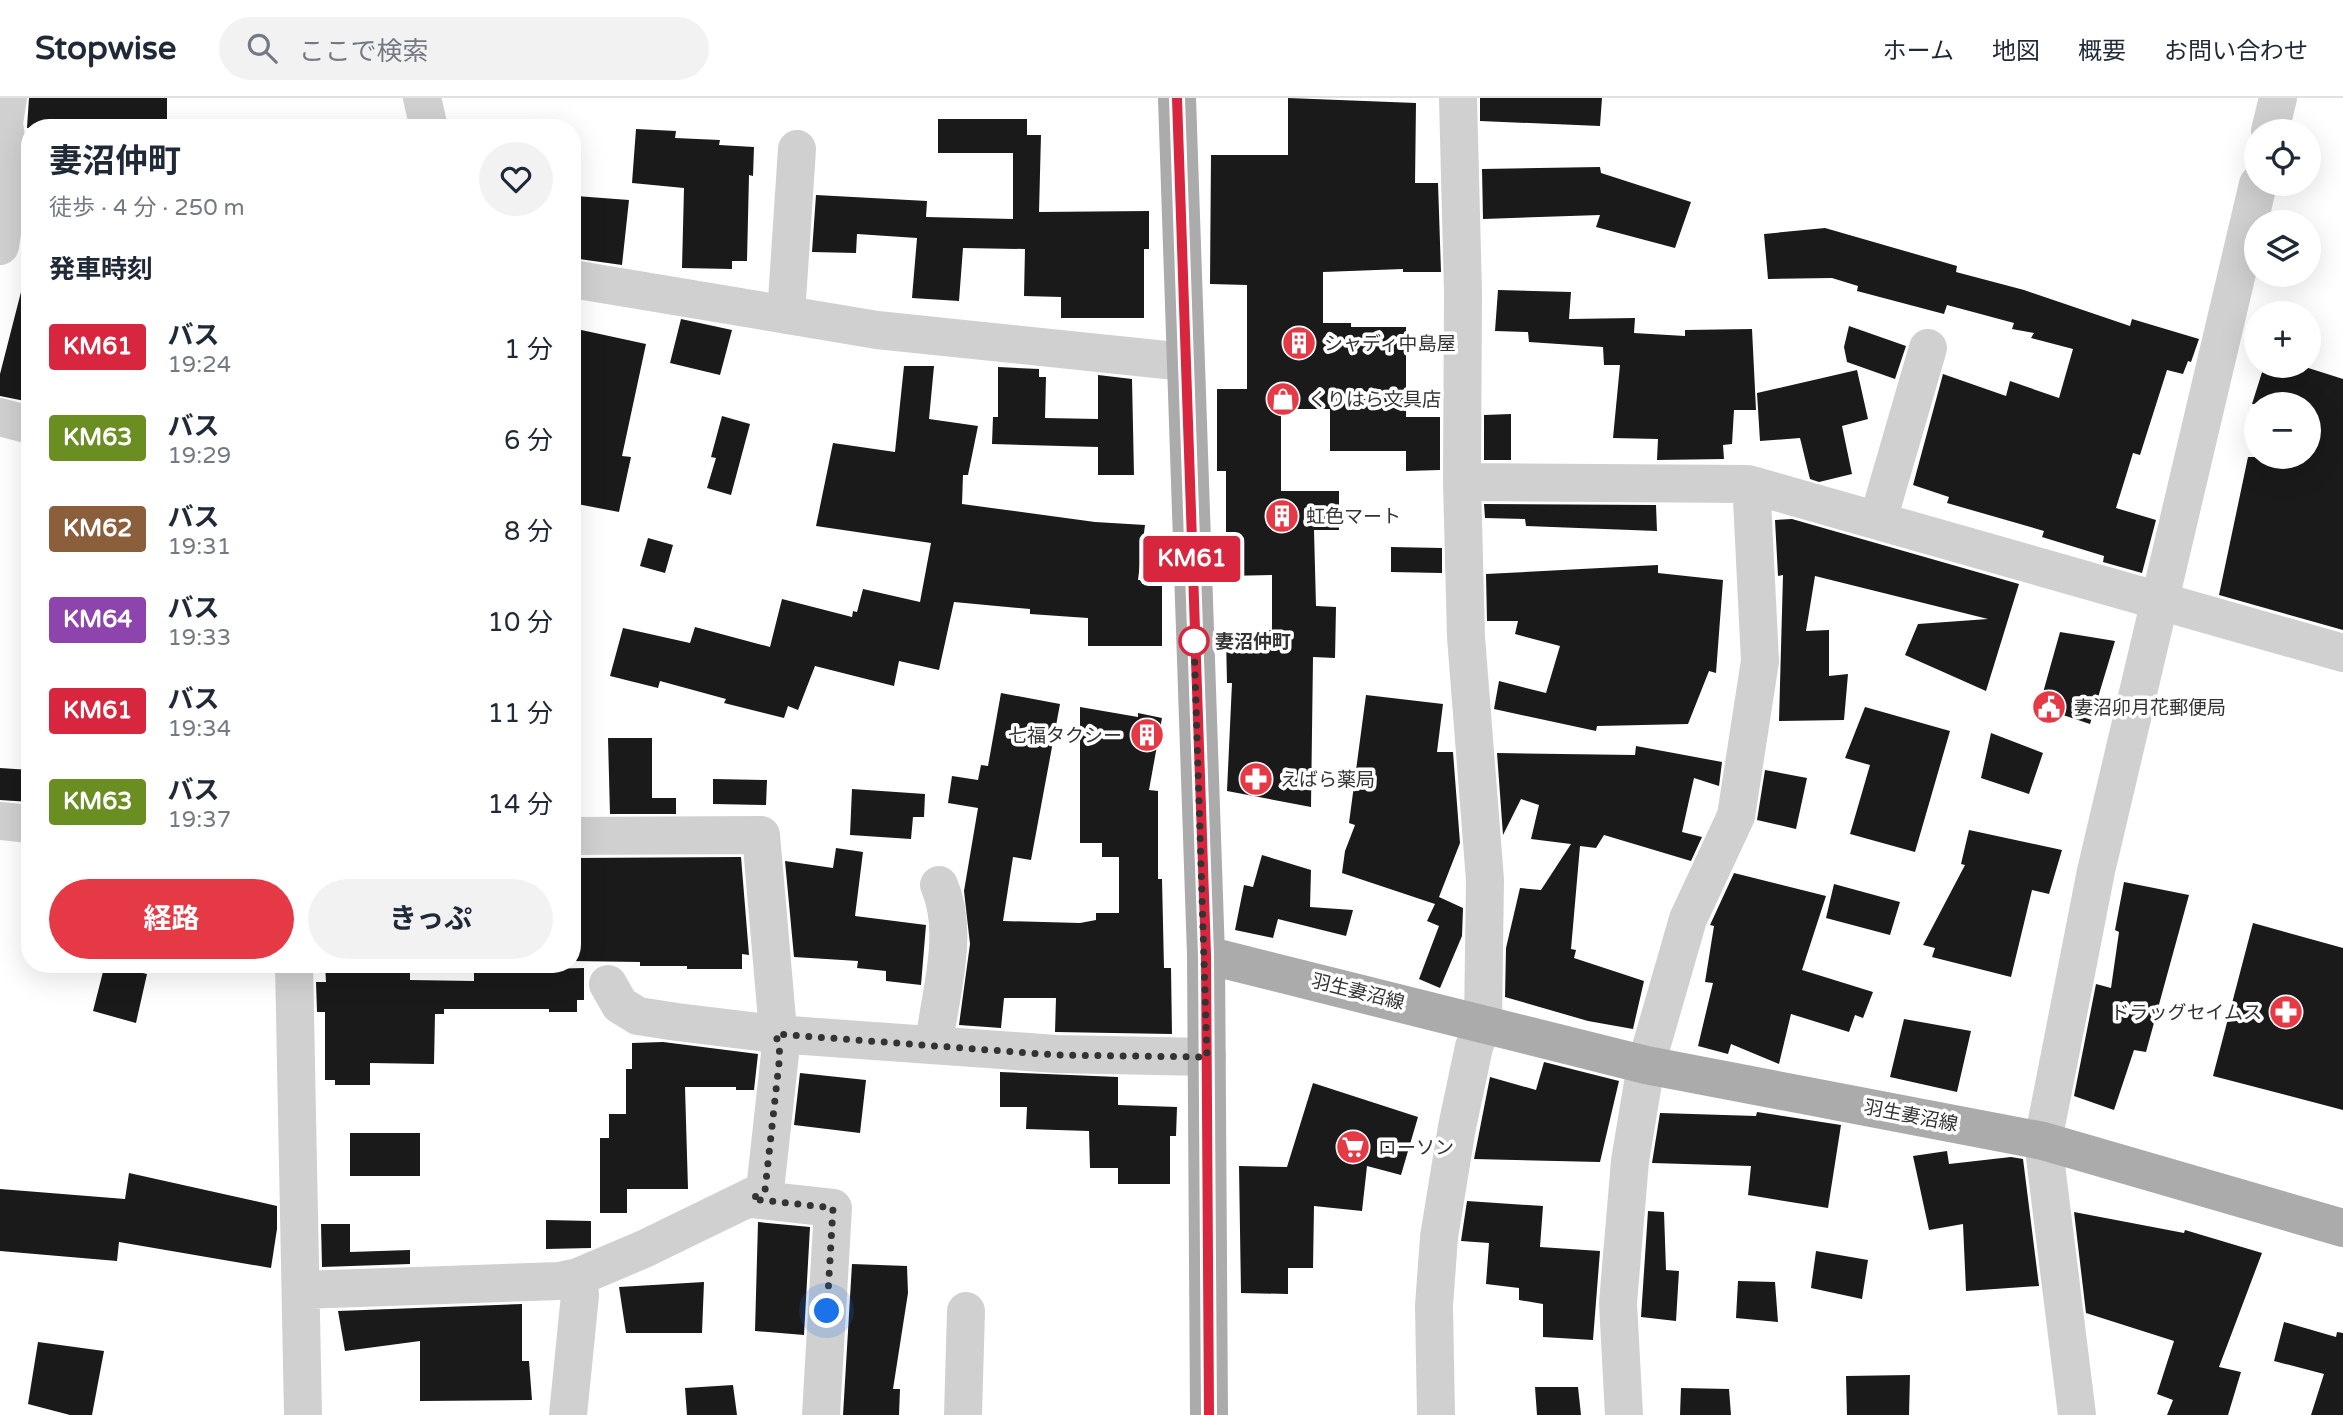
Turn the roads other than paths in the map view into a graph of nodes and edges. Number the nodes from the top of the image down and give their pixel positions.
1 (422, 98) edge
2 (1177, 98) edge
3 (1458, 98) edge
4 (2278, 98) edge
5 (427, 119) edge
6 (2273, 119) edge
7 (4, 120) edge
8 (797, 149) dead end
9 (21, 176) edge
10 (2255, 196) edge
11 (0, 246) edge
12 (581, 281) edge
13 (786, 315) junction
14 (1928, 348) dead end
15 (1185, 362) junction
16 (0, 417) edge
17 (21, 423) edge
18 (1462, 482) junction
19 (1748, 484) junction
20 (1878, 520) junction
21 (2161, 601) junction
22 (2343, 653) edge
23 (0, 821) edge
24 (21, 823) edge
25 (581, 836) edge
26 (939, 885) dead end
27 (1206, 955) junction
28 (294, 973) edge
29 (608, 984) dead end
30 (1483, 1023) junction
31 (776, 1034) junction
32 (934, 1044) junction
33 (1207, 1057) junction
34 (1646, 1065) junction
35 (2043, 1140) junction
36 (752, 1199) junction
37 (2343, 1228) edge
38 (579, 1277) junction
39 (301, 1290) junction
40 (966, 1311) dead end
41 (303, 1415) edge
42 (568, 1415) edge
43 (821, 1415) edge
44 (963, 1415) edge
45 (1209, 1415) edge
46 (1436, 1415) edge
47 (1623, 1415) edge
48 (2077, 1415) edge

1 - 5 street
2 - 15 main road
3 - 18 street
4 - 6 street
7 - 9 street
8 - 13 street
9 - 11 street
10 - 21 street
12 - 13 street
13 - 15 street
14 - 20 street
15 - 27 main road
16 - 17 street
18 - 19 street
18 - 30 street
19 - 20 street
19 - 34 street
20 - 21 street
21 - 22 street
21 - 35 street
23 - 24 street
25 - 31 street
26 - 32 street
27 - 30 main road, 羽生妻沼線
27 - 33 main road
28 - 39 street
29 - 31 street
30 - 34 main road, 羽生妻沼線
30 - 46 street
31 - 32 street
31 - 36 street
32 - 33 street
33 - 45 main road
34 - 35 main road, 羽生妻沼線
34 - 47 street
35 - 37 main road, 羽生妻沼線
35 - 48 street
36 - 38 street
36 - 43 street
38 - 39 street
38 - 42 street
39 - 41 street
40 - 44 street

